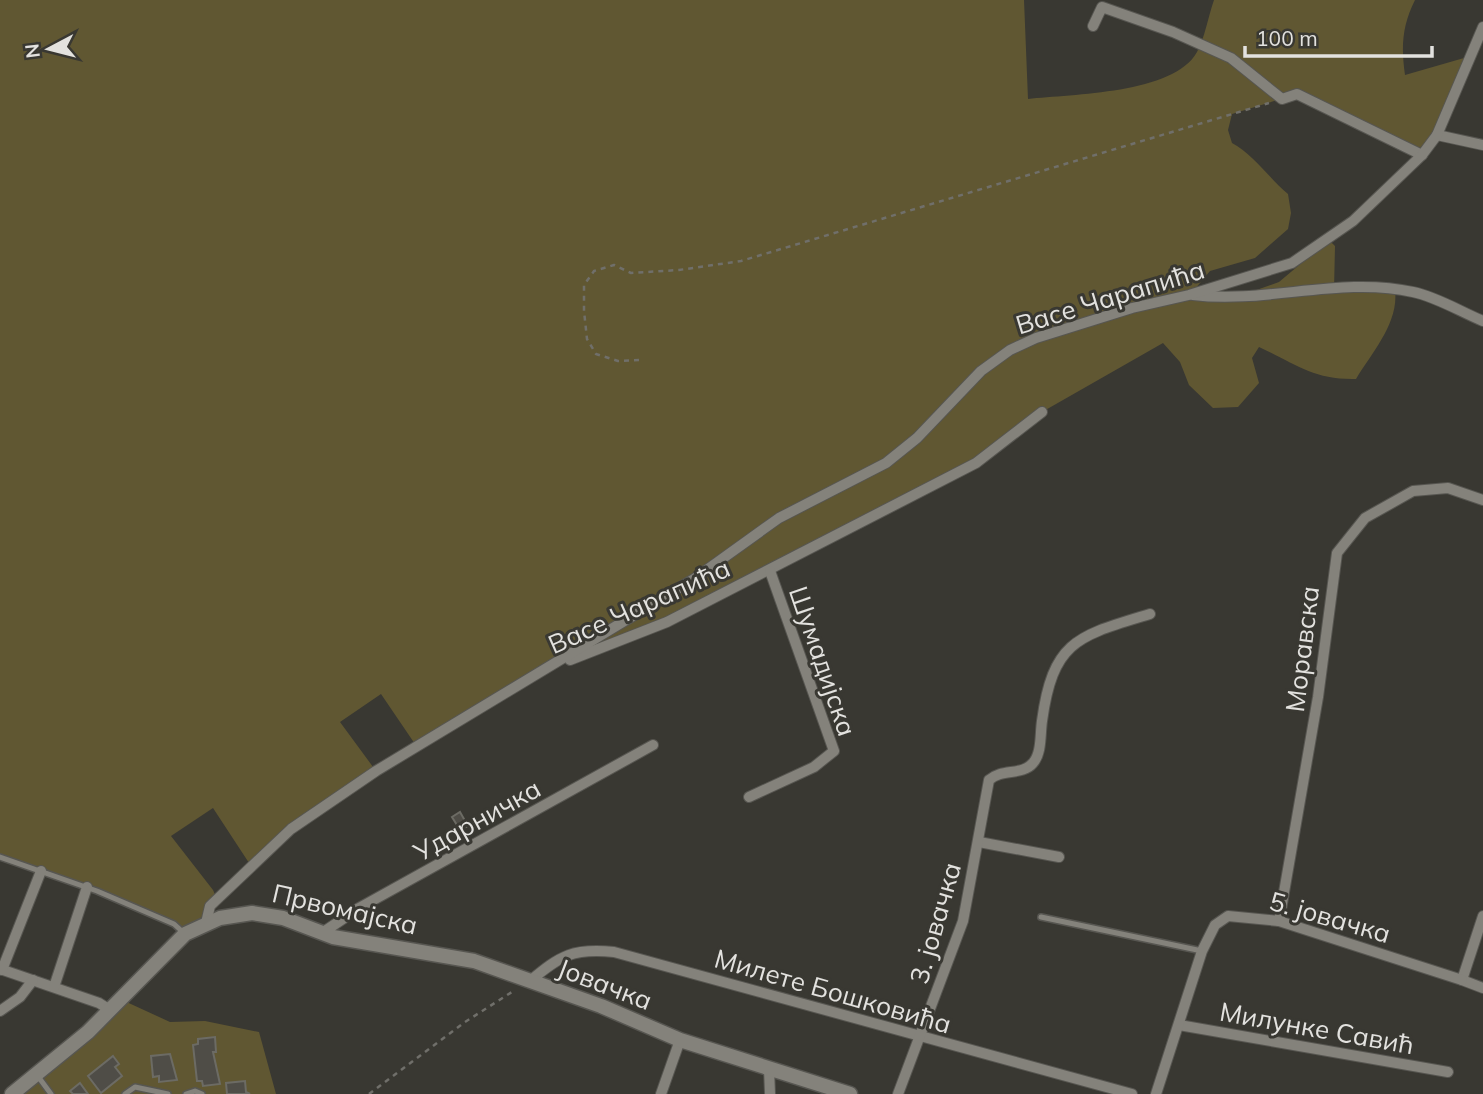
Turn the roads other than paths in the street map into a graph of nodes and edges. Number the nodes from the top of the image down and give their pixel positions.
1 (1114, 0) edge
2 (1116, 12) junction
3 (1093, 26) dead end
4 (1483, 27) edge
5 (1437, 135) junction
6 (1483, 145) edge
7 (1422, 155) junction
8 (1189, 295) junction
9 (1483, 321) edge
10 (1042, 412) dead end
11 (1483, 500) edge
12 (769, 571) junction
13 (1150, 614) dead end
14 (544, 671) junction
15 (653, 746) dead end
16 (749, 797) dead end
17 (979, 842) junction
18 (0, 857) edge
19 (1059, 857) dead end
20 (41, 871) junction
21 (87, 887) junction
22 (1483, 916) edge
23 (1041, 917) dead end
24 (1279, 921) junction
25 (206, 923) junction
26 (185, 933) junction
27 (322, 933) junction
28 (1202, 951) junction
29 (1, 970) edge
30 (33, 980) junction
31 (1462, 980) junction
32 (530, 981) junction
33 (54, 988) junction
34 (1483, 988) edge
35 (110, 1010) junction
36 (0, 1011) edge
37 (1179, 1025) junction
38 (921, 1037) junction
39 (680, 1040) junction
40 (769, 1069) junction
41 (1448, 1072) dead end
42 (37, 1075) junction
43 (12, 1094) edge
44 (51, 1094) edge
45 (125, 1094) edge
46 (169, 1094) edge
47 (186, 1094) edge
48 (202, 1094) edge
49 (661, 1094) edge
50 (770, 1094) edge
51 (849, 1094) edge
52 (898, 1094) edge
53 (1132, 1094) edge
54 (1156, 1094) edge

1 - 2 street
2 - 3 street
2 - 7 street
4 - 5 street, Васе Чарапића
5 - 6 street
5 - 7 street, Васе Чарапића
7 - 8 street, Васе Чарапића
8 - 9 street
8 - 14 street, Васе Чарапића
10 - 12 street, Васе Чарапића
11 - 24 street, Моравска
12 - 14 street, Васе Чарапића
12 - 16 street, Шумадијска
13 - 17 street, 3. јовачка
14 - 25 street
15 - 27 street, Ударничка
17 - 19 street, 3. јовачка
17 - 38 street, 3. јовачка
18 - 20 lane
20 - 21 lane
20 - 29 street
21 - 26 lane
21 - 33 street
22 - 31 street
23 - 28 lane
24 - 28 street, 5. јовачка
24 - 31 street, 5. јовачка
25 - 26 main road, Првомајска
25 - 27 main road, Првомајска
26 - 35 main road, Првомајска
27 - 32 main road, Првомајска
28 - 37 street, 5. јовачка
29 - 30 street
30 - 33 street
30 - 36 street
31 - 34 street, 5. јовачка
32 - 38 street, Милете Бошковића
32 - 39 main road, Јовачка
33 - 35 street
35 - 42 main road, Првомајска
37 - 41 street, Милунке Савић
37 - 54 street, 5. јовачка
38 - 52 street, 3. јовачка
38 - 53 street, Милете Бошковића
39 - 40 main road, Јовачка
39 - 49 street
40 - 50 street
40 - 51 main road, Јовачка
42 - 43 main road, Првомајска
42 - 44 lane
45 - 46 lane
47 - 48 lane

